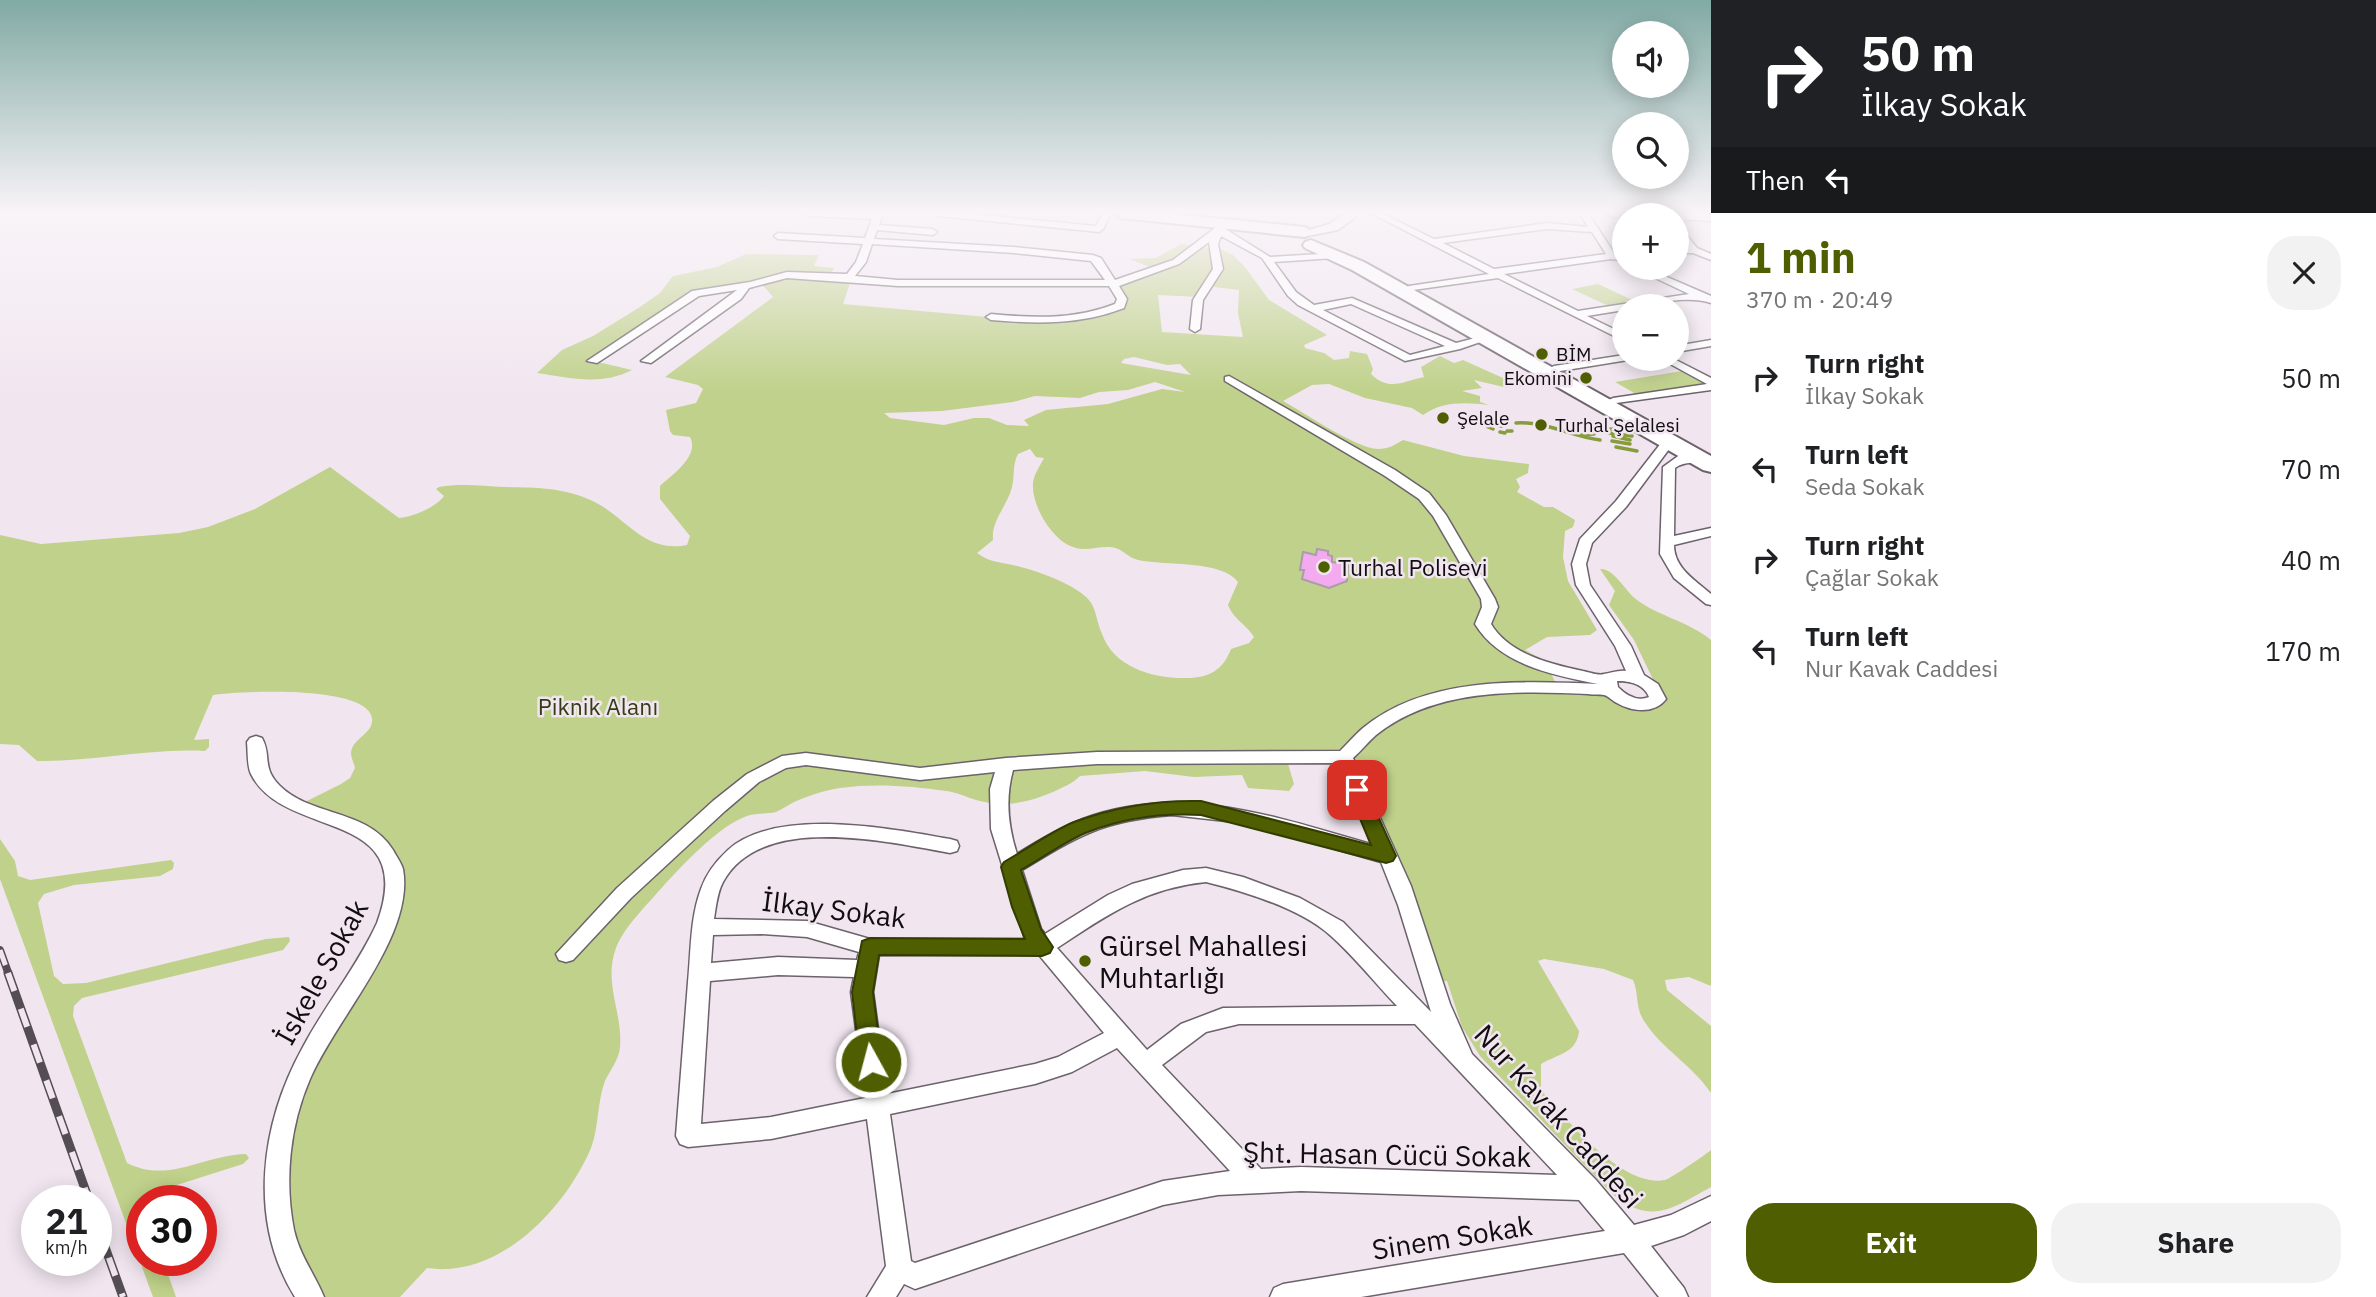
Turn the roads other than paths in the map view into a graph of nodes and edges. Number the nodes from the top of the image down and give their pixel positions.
1 (852, 274) edge
2 (1105, 274) edge
3 (1147, 274) edge
4 (1215, 274) edge
5 (1279, 274) edge
6 (1373, 274) edge
7 (1379, 274) edge
8 (1497, 274) joint
9 (843, 278) junction
10 (1666, 280) edge
11 (1111, 284) junction
12 (745, 286) junction
13 (1409, 289) junction
14 (1700, 295) junction
15 (1369, 297) dead end
16 (1689, 297) edge
17 (1711, 300) edge
18 (1352, 301) junction
19 (1312, 309) junction
20 (1612, 309) edge
21 (1577, 314) junction
22 (991, 317) dead end
23 (1195, 328) dead end
24 (1612, 332) edge
25 (1487, 338) junction
26 (1711, 343) edge
27 (1456, 347) junction
28 (1689, 347) edge
29 (593, 360) dead end
30 (1612, 360) edge
31 (647, 361) dead end
32 (1554, 369) junction
33 (1689, 371) edge
34 (1229, 379) dead end
35 (1711, 382) edge
36 (1711, 387) edge
37 (1613, 402) junction
38 (1670, 449) junction
39 (1707, 459) edge
40 (1711, 532) edge
41 (1668, 542) junction
42 (1711, 601) edge
43 (1637, 678) junction
44 (1609, 685) junction
45 (256, 742) dead end
46 (1344, 757) junction
47 (1006, 764) junction
48 (950, 846) dead end
49 (1386, 856) junction
50 (1011, 867) junction
51 (703, 927) junction
52 (1042, 947) junction
53 (566, 954) dead end
54 (867, 958) junction
55 (698, 973) junction
56 (1419, 1015) junction
57 (1120, 1036) junction
58 (1464, 1061) junction
59 (1146, 1064) junction
60 (877, 1108) junction
61 (1256, 1181) junction
62 (1587, 1188) junction
63 (1711, 1208) edge
64 (1632, 1239) junction
65 (899, 1269) junction
66 (311, 1297) edge
67 (880, 1297) edge
68 (1283, 1297) edge
69 (1675, 1297) edge

1 - 9 street
2 - 11 street
3 - 11 street
4 - 23 street
5 - 19 street
6 - 25 highway
7 - 13 highway
8 - 13 street
8 - 21 street
9 - 11 street
9 - 12 street
10 - 14 street
11 - 22 street
12 - 29 street
12 - 31 street
13 - 32 highway
14 - 16 street
14 - 17 street
15 - 18 street
18 - 19 street
18 - 27 street
19 - 27 street
20 - 21 street
21 - 24 street
25 - 27 street
25 - 38 highway
26 - 28 street
30 - 32 street
32 - 37 highway
33 - 35 street
34 - 44 street
36 - 37 street
37 - 38 highway
38 - 39 highway
38 - 41 street
38 - 43 street
40 - 41 street
41 - 42 street
43 - 44 street
43 - 44 street
44 - 46 street
45 - 66 street, İskele Sokak
46 - 47 street
46 - 49 street, Nur Kavak Caddesi
47 - 50 street
47 - 53 street
48 - 51 street
49 - 50 street
49 - 58 street, Nur Kavak Caddesi
50 - 52 street
51 - 54 street, İlkay Sokak
51 - 55 street
52 - 54 street, İlkay Sokak
52 - 56 street
52 - 57 street
54 - 55 street
54 - 60 street
55 - 60 street
56 - 58 street
56 - 59 street
57 - 59 street
57 - 60 street
58 - 62 street, Nur Kavak Caddesi
59 - 61 street
60 - 65 street
61 - 62 street, Şht. Hasan Cücü Sokak
61 - 65 street, Şht. Hasan Cücü Sokak
62 - 64 street, Nur Kavak Caddesi
63 - 64 street, Sinem Sokak
64 - 68 street, Sinem Sokak
64 - 69 street, Nur Kavak Caddesi
65 - 67 street

